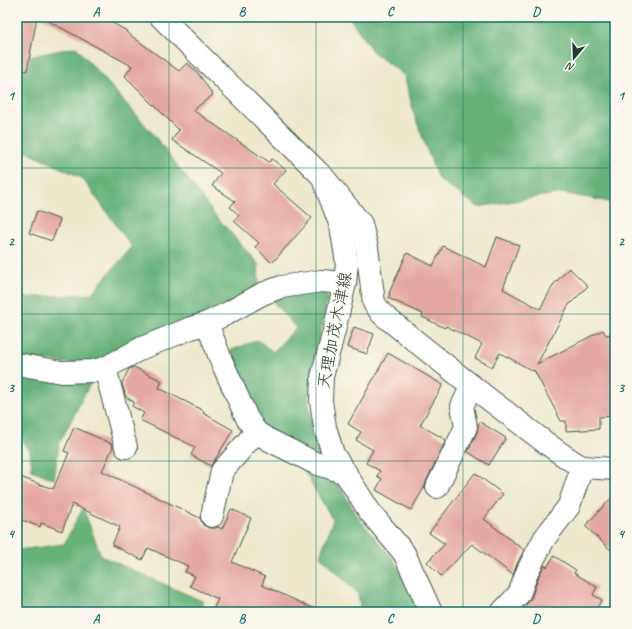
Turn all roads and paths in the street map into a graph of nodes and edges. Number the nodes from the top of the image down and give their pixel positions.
1 (161, 17) edge
2 (322, 176) junction
3 (345, 283) junction
4 (207, 323) junction
5 (17, 364) edge
6 (105, 368) junction
7 (472, 386) junction
8 (256, 432) junction
9 (126, 447) dead end
10 (582, 467) junction
11 (615, 470) edge
12 (346, 473) junction
13 (437, 487) dead end
14 (212, 516) dead end
15 (431, 612) edge
16 (502, 612) edge

1 - 2 street, 天理加茂木津線
2 - 3 street, 天理加茂木津線
2 - 7 street
3 - 4 street
3 - 12 street, 天理加茂木津線
4 - 6 street
4 - 8 street
5 - 6 street
6 - 9 street
7 - 10 street
7 - 13 street
8 - 12 street
8 - 14 street
10 - 11 street
10 - 16 street
12 - 15 street, 天理加茂木津線

